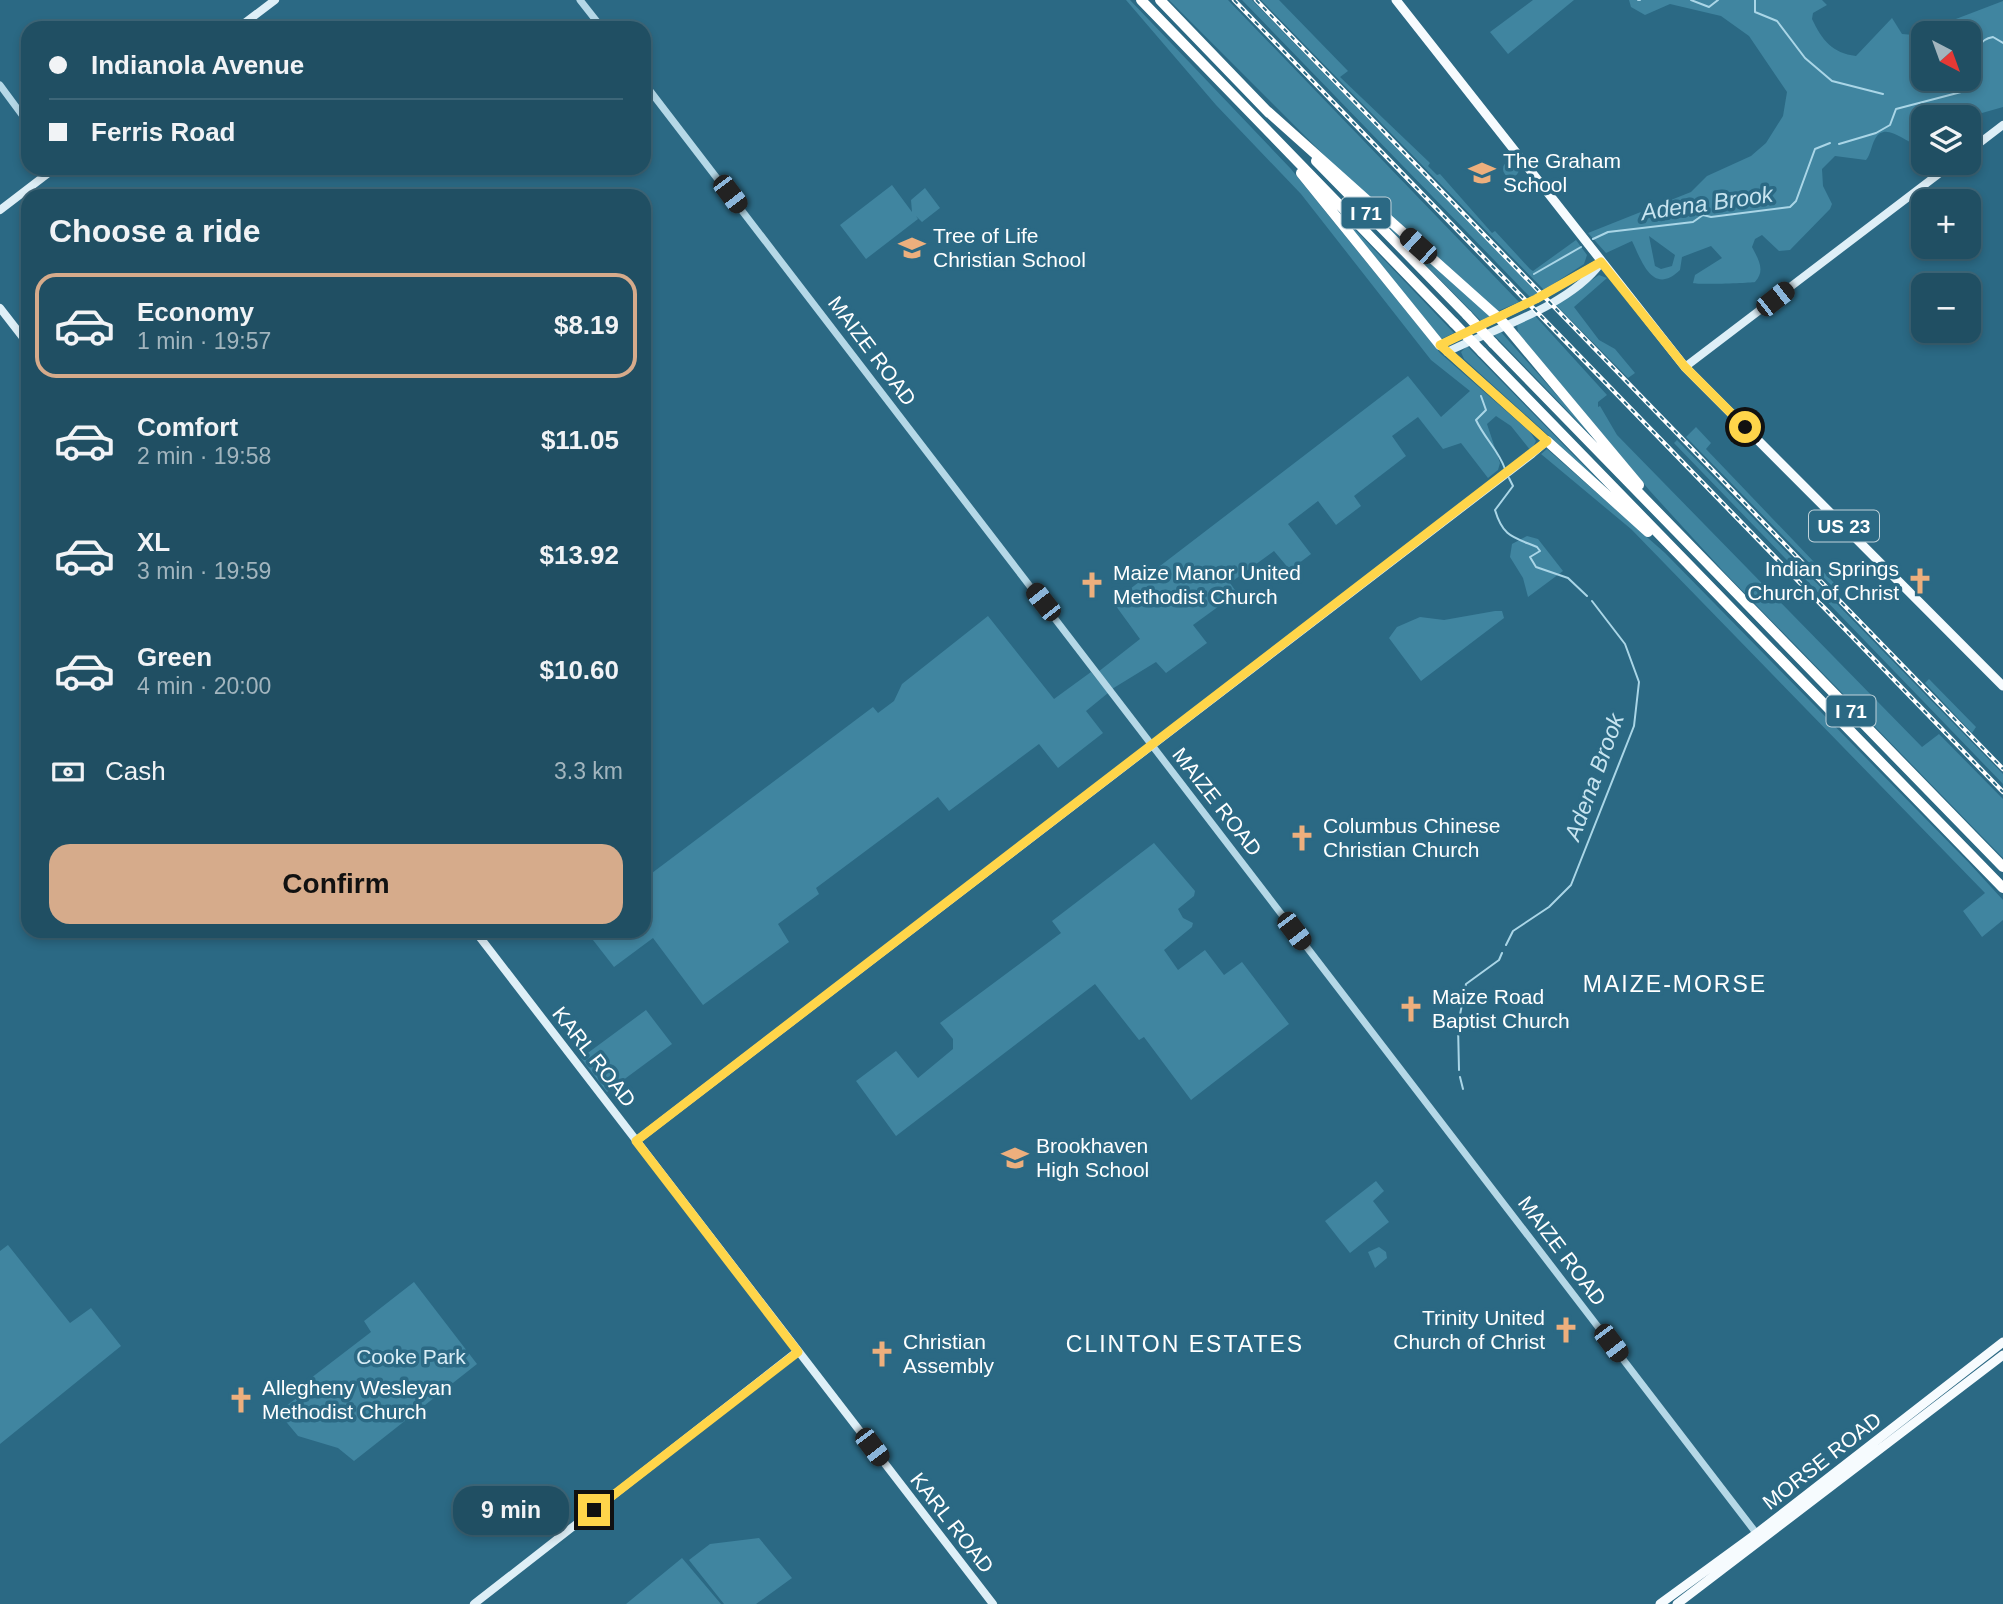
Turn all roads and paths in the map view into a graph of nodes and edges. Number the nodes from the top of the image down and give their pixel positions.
1 (275, 0) edge
2 (580, 0) edge
3 (1140, 0) edge
4 (1160, 0) edge
5 (1396, 0) edge
6 (247, 21) edge
7 (596, 21) edge
8 (0, 85) edge
9 (651, 92) edge
10 (1266, 110) junction
11 (21, 114) edge
12 (2003, 125) edge
13 (1270, 134) junction
14 (1981, 142) edge
15 (46, 175) edge
16 (1937, 175) edge
17 (28, 189) edge
18 (21, 194) edge
19 (0, 210) edge
20 (1601, 262) junction
21 (0, 308) edge
22 (1502, 321) junction
23 (21, 335) edge
24 (1444, 348) junction
25 (1685, 367) junction
26 (1547, 441) junction
27 (1699, 554) junction
28 (1701, 579) junction
29 (2003, 686) edge
30 (1152, 746) junction
31 (2003, 867) edge
32 (2003, 888) edge
33 (480, 938) edge
34 (636, 1141) junction
35 (2003, 1342) edge
36 (798, 1352) junction
37 (2003, 1355) edge
38 (1759, 1538) junction
39 (1705, 1571) junction
40 (1687, 1596) junction
41 (474, 1604) edge
42 (993, 1604) edge
43 (1660, 1604) edge
44 (1677, 1604) edge

1 - 6 main road
2 - 7 street
3 - 13 highway, I 71
4 - 10 highway, I 71
5 - 20 main road, US 23
8 - 11 street
9 - 30 street, MAIZE ROAD
10 - 22 highway
10 - 27 highway, I 71, bridge
12 - 14 main road
13 - 24 highway
13 - 28 highway, I 71, bridge
15 - 17 main road
16 - 25 main road
18 - 19 main road
20 - 22 main road
20 - 25 main road, US 23
21 - 23 main road
22 - 24 main road
22 - 27 highway
24 - 26 main road
25 - 29 main road, US 23
26 - 28 highway
26 - 30 main road
27 - 31 highway, I 71
28 - 32 highway, I 71
30 - 34 main road
30 - 38 street, MAIZE ROAD
33 - 34 main road, KARL ROAD
34 - 36 main road, KARL ROAD
35 - 38 main road, MORSE ROAD
36 - 41 main road
36 - 42 main road, KARL ROAD
37 - 38 main road, MORSE ROAD
38 - 39 main road, MORSE ROAD
38 - 40 main road, MORSE ROAD
39 - 40 main road
39 - 43 main road, MORSE ROAD
40 - 44 main road, MORSE ROAD

